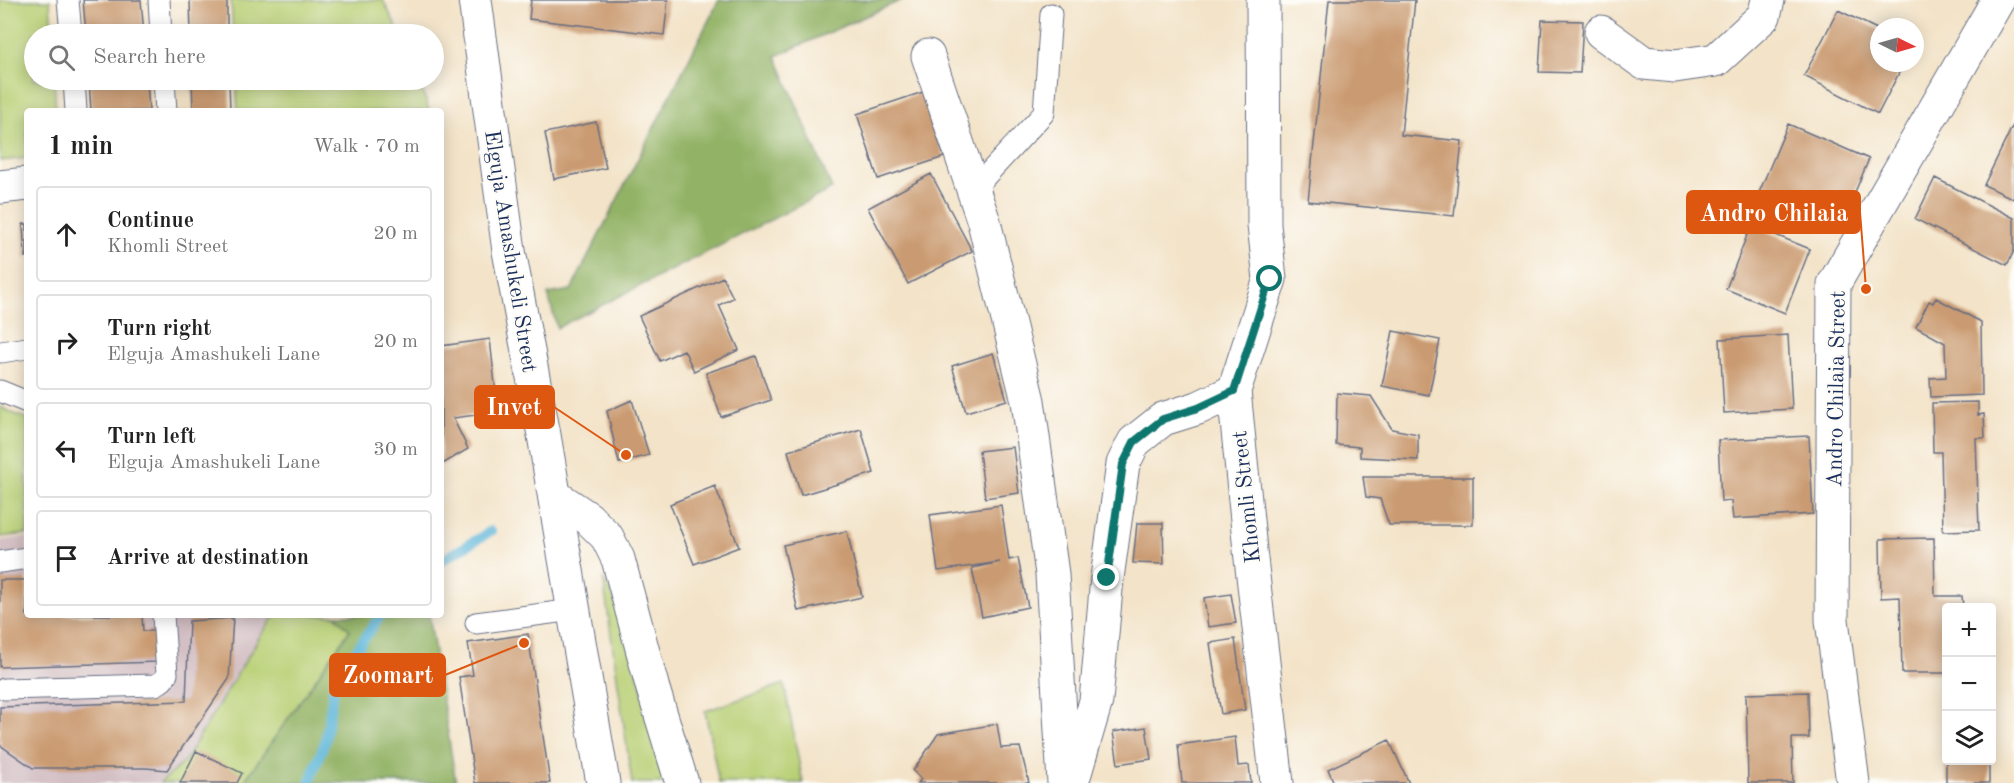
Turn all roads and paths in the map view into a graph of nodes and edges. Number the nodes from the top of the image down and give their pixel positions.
1 (68, 0) edge
2 (159, 0) edge
3 (473, 0) edge
4 (1263, 0) edge
5 (1768, 0) edge
6 (1998, 0) edge
7 (1050, 14) dead end
8 (70, 24) edge
9 (160, 24) edge
10 (1601, 32) dead end
11 (928, 56) dead end
12 (75, 90) edge
13 (165, 90) edge
14 (76, 108) edge
15 (166, 108) edge
16 (24, 184) edge
17 (0, 188) edge
18 (973, 190) junction
19 (24, 348) edge
20 (0, 350) edge
21 (0, 391) edge
22 (1234, 391) junction
23 (24, 401) edge
24 (555, 496) junction
25 (24, 558) edge
26 (0, 562) edge
27 (573, 610) junction
28 (163, 618) edge
29 (476, 623) dead end
30 (4, 689) dead end
31 (603, 783) edge
32 (682, 783) edge
33 (1064, 783) edge
34 (1072, 783) edge
35 (1277, 783) edge
36 (1853, 783) edge

1 - 8 lane
2 - 9 lane
3 - 24 street, Elguja Amashukeli Street
4 - 22 street, Khomli Street
5 - 10 street
6 - 36 street, Andro Chilaia Street
7 - 18 lane
11 - 18 street
12 - 14 lane
13 - 15 lane
16 - 17 street
18 - 33 street
19 - 20 lane
21 - 23 lane
22 - 34 street
22 - 35 street, Khomli Street
24 - 27 street, Elguja Amashukeli Street
24 - 32 street
25 - 26 lane
27 - 29 lane
27 - 31 street, Elguja Amashukeli Street
28 - 30 lane

